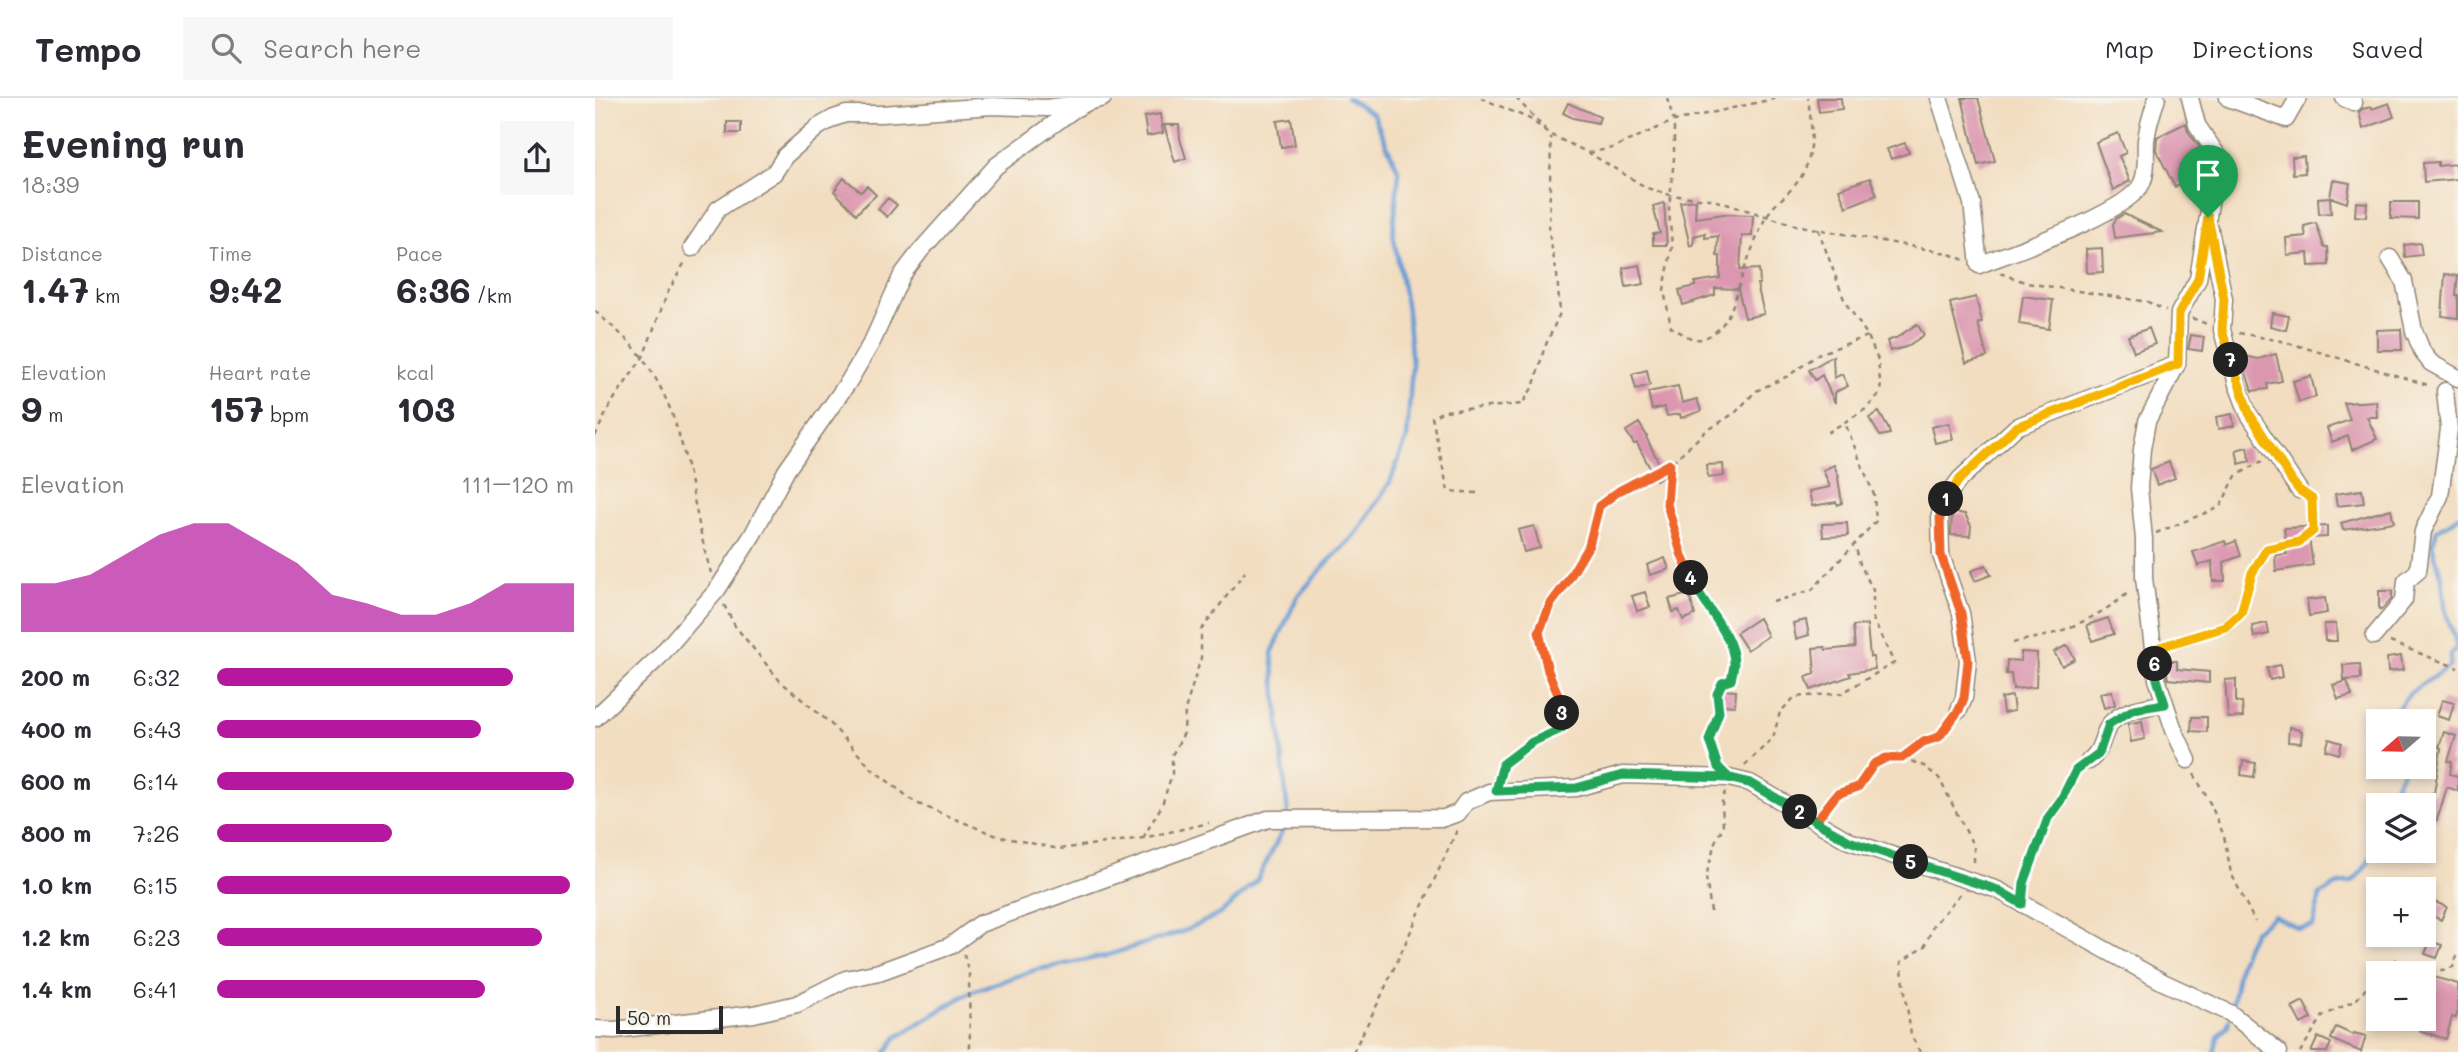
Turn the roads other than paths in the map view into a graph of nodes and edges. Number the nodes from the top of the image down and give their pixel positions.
1 (1939, 98) edge
2 (2157, 98) edge
3 (2190, 98) edge
4 (2228, 98) edge
5 (2298, 98) edge
6 (1096, 100) edge
7 (2208, 217) junction
8 (692, 248) road end
9 (2391, 258) dead end
10 (2178, 364) junction
11 (2458, 377) edge
12 (2445, 391) dead end
13 (2299, 490) road end
14 (2374, 636) road end
15 (2165, 704) junction
16 (1959, 710) road end
17 (595, 718) edge
18 (2188, 760) road end
19 (2089, 761) road end
20 (595, 1029) edge
21 (2279, 1052) edge

1 - 2 street
3 - 7 street
4 - 5 street
6 - 8 street
6 - 17 street
7 - 10 street
7 - 13 street
9 - 11 street
10 - 15 street
10 - 16 street
12 - 14 street
15 - 18 street
15 - 19 street
20 - 21 street

